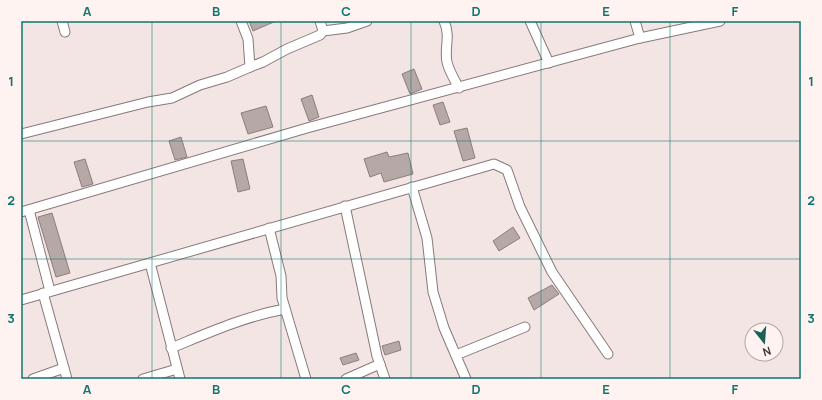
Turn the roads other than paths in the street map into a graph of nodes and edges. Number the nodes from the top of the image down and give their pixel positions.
1 (62, 21) edge
2 (241, 21) edge
3 (320, 21) edge
4 (367, 21) edge
5 (444, 21) edge
6 (530, 21) edge
7 (635, 21) edge
8 (720, 21) edge
9 (323, 31) junction
10 (65, 32) dead end
11 (640, 38) junction
12 (549, 63) junction
13 (250, 67) junction
14 (458, 88) junction
15 (21, 133) edge
16 (412, 187) junction
17 (346, 206) junction
18 (25, 211) edge
19 (269, 228) junction
20 (150, 263) junction
21 (46, 292) junction
22 (21, 300) edge
23 (285, 308) junction
24 (526, 327) dead end
25 (171, 348) junction
26 (608, 354) dead end
27 (456, 356) junction
28 (380, 364) junction
29 (64, 368) junction
30 (177, 369) junction
31 (33, 379) edge
32 (67, 379) edge
33 (143, 379) edge
34 (180, 379) edge
35 (306, 379) edge
36 (346, 379) edge
37 (385, 379) edge
38 (466, 379) edge

1 - 10 street
2 - 13 street
3 - 9 street
4 - 9 street
5 - 14 street
6 - 12 street
7 - 11 street
8 - 11 street
9 - 13 street
11 - 12 street
12 - 14 street
13 - 15 street
14 - 18 street
16 - 17 street
16 - 26 street
16 - 27 street
17 - 19 street
17 - 28 street
18 - 21 street
19 - 20 street
19 - 23 street
20 - 21 street
20 - 25 street
21 - 22 street
21 - 29 street
23 - 25 street
23 - 35 street
24 - 27 street
25 - 30 street
27 - 38 street
28 - 36 street
28 - 37 street
29 - 31 street
29 - 32 street
30 - 33 street
30 - 34 street

